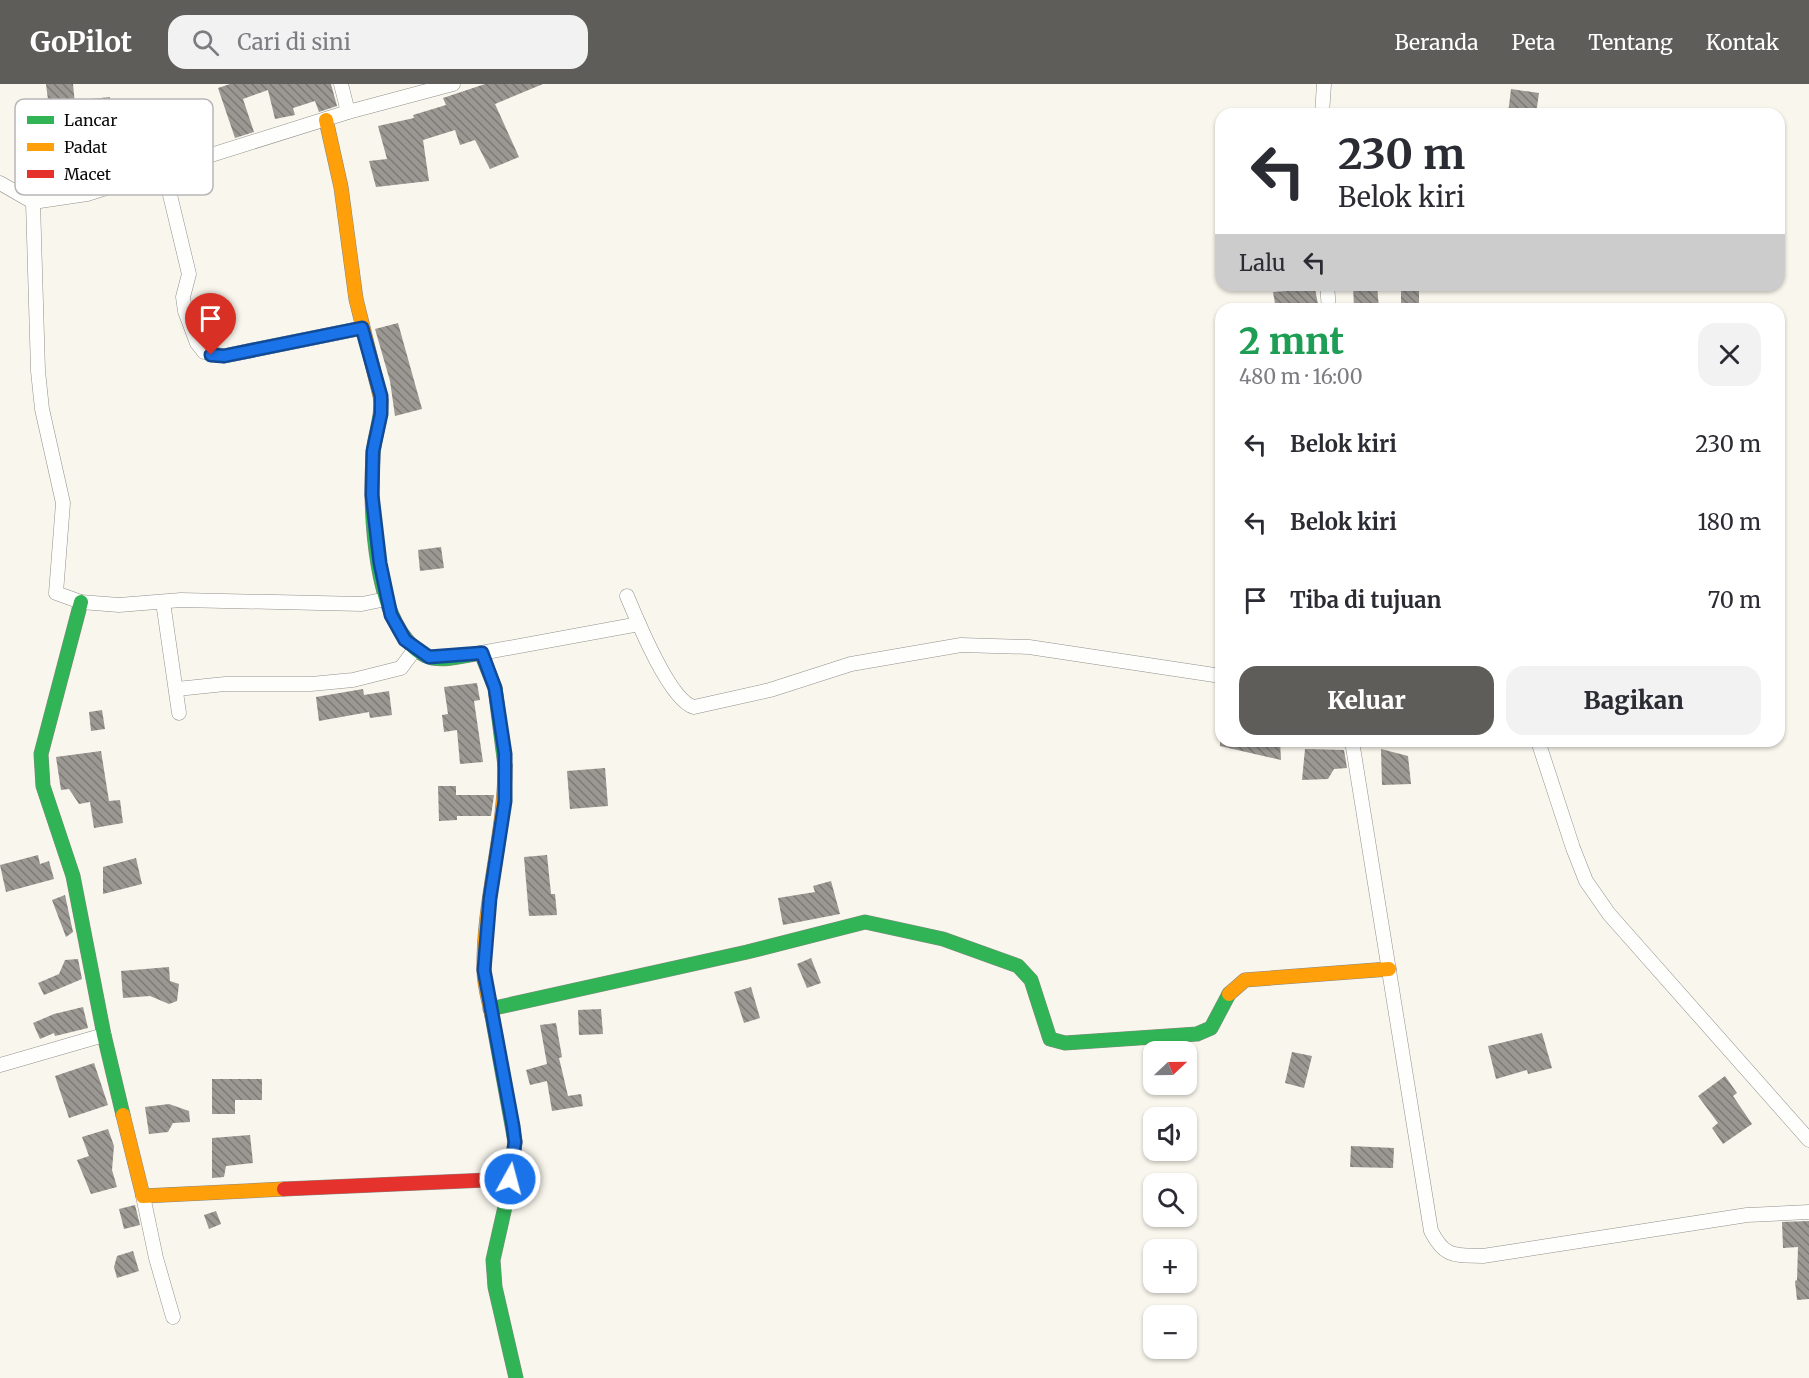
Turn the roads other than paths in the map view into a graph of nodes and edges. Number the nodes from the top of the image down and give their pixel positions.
1 (341, 84) edge
2 (453, 84) edge
3 (1324, 84) edge
4 (1322, 108) edge
5 (348, 112) junction
6 (326, 120) junction
7 (213, 155) edge
8 (0, 183) edge
9 (15, 193) edge
10 (18, 195) edge
11 (80, 195) edge
12 (170, 195) edge
13 (33, 202) junction
14 (362, 328) junction
15 (627, 596) dead end
16 (70, 599) junction
17 (382, 600) junction
18 (163, 602) junction
19 (639, 624) junction
20 (482, 653) junction
21 (412, 654) junction
22 (1215, 675) edge
23 (177, 689) junction
24 (179, 713) dead end
25 (1354, 747) edge
26 (1540, 747) edge
27 (1389, 969) junction
28 (490, 1009) junction
29 (104, 1035) junction
30 (0, 1065) edge
31 (1809, 1140) edge
32 (510, 1179) junction
33 (143, 1196) junction
34 (1809, 1212) edge
35 (173, 1317) dead end
36 (516, 1378) edge

1 - 5 street
2 - 5 street
3 - 4 street
5 - 6 street
6 - 7 street
6 - 14 street
8 - 9 street
10 - 13 street
11 - 13 street
12 - 14 street
13 - 16 street
14 - 17 street
15 - 19 street
16 - 18 street
16 - 29 street
17 - 18 street
17 - 21 street
18 - 23 street
19 - 20 street
19 - 22 street
20 - 21 street
20 - 28 street
21 - 23 street
23 - 24 street
25 - 27 street
26 - 31 street
27 - 28 street
27 - 34 street
28 - 32 street
29 - 30 street
29 - 33 street
32 - 33 street
32 - 36 street
33 - 35 street

